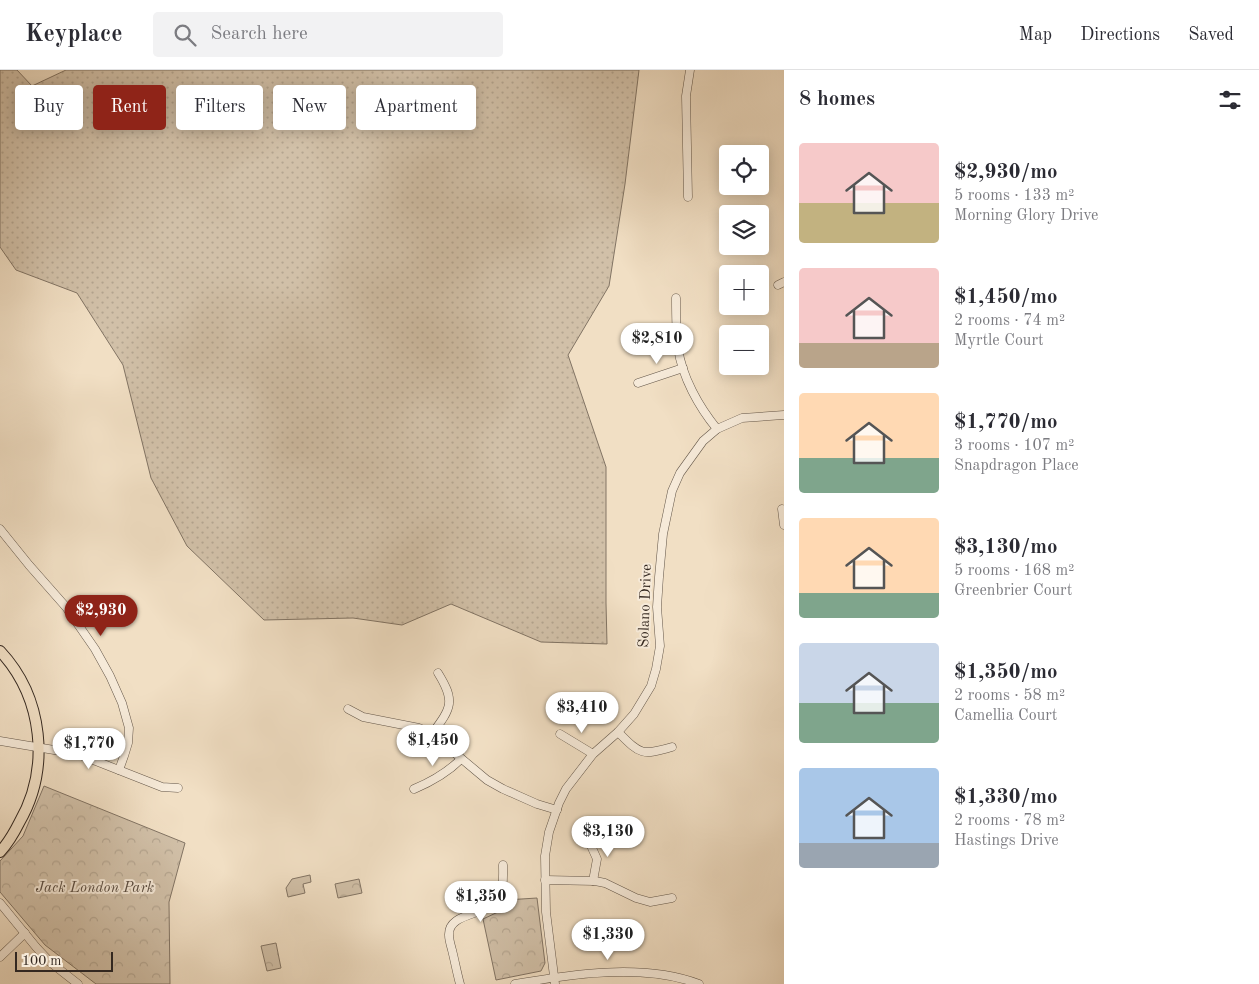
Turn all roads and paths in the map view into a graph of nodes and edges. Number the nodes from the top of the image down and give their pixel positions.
1 (690, 70) edge
2 (688, 197) dead end
3 (676, 298) dead end
4 (683, 368) junction
5 (638, 383) dead end
6 (784, 415) edge
7 (718, 428) junction
8 (782, 509) dead end
9 (784, 525) edge
10 (0, 529) edge
11 (0, 651) edge
12 (438, 673) dead end
13 (348, 710) dead end
14 (618, 732) junction
15 (432, 734) junction
16 (560, 734) dead end
17 (0, 741) edge
18 (39, 747) junction
19 (672, 747) dead end
20 (593, 754) junction
21 (461, 758) junction
22 (119, 770) junction
23 (178, 788) dead end
24 (414, 789) dead end
25 (557, 810) junction
26 (588, 839) dead end
27 (0, 852) edge
28 (503, 866) dead end
29 (545, 880) junction
30 (593, 881) junction
31 (672, 898) dead end
32 (0, 903) edge
33 (25, 933) junction
34 (0, 957) edge
35 (555, 981) edge
36 (78, 984) edge
37 (460, 984) edge
38 (515, 984) edge
39 (699, 984) edge

1 - 2 street
3 - 4 street
4 - 5 street
4 - 7 street
6 - 7 street, Solano Drive
7 - 14 street, Solano Drive
8 - 9 street
10 - 22 street
11 - 18 main road
12 - 15 street
13 - 15 street
14 - 19 street
14 - 20 street, Solano Drive
15 - 21 street
16 - 20 street
17 - 18 street
18 - 22 street
18 - 27 main road
20 - 25 street, Solano Drive
21 - 24 street
21 - 25 street
22 - 23 street
25 - 29 street, Solano Drive
26 - 30 street
28 - 37 street
29 - 30 street
29 - 35 street, Solano Drive
30 - 31 street
32 - 33 street
33 - 34 street
33 - 36 street
35 - 38 street
35 - 39 street

